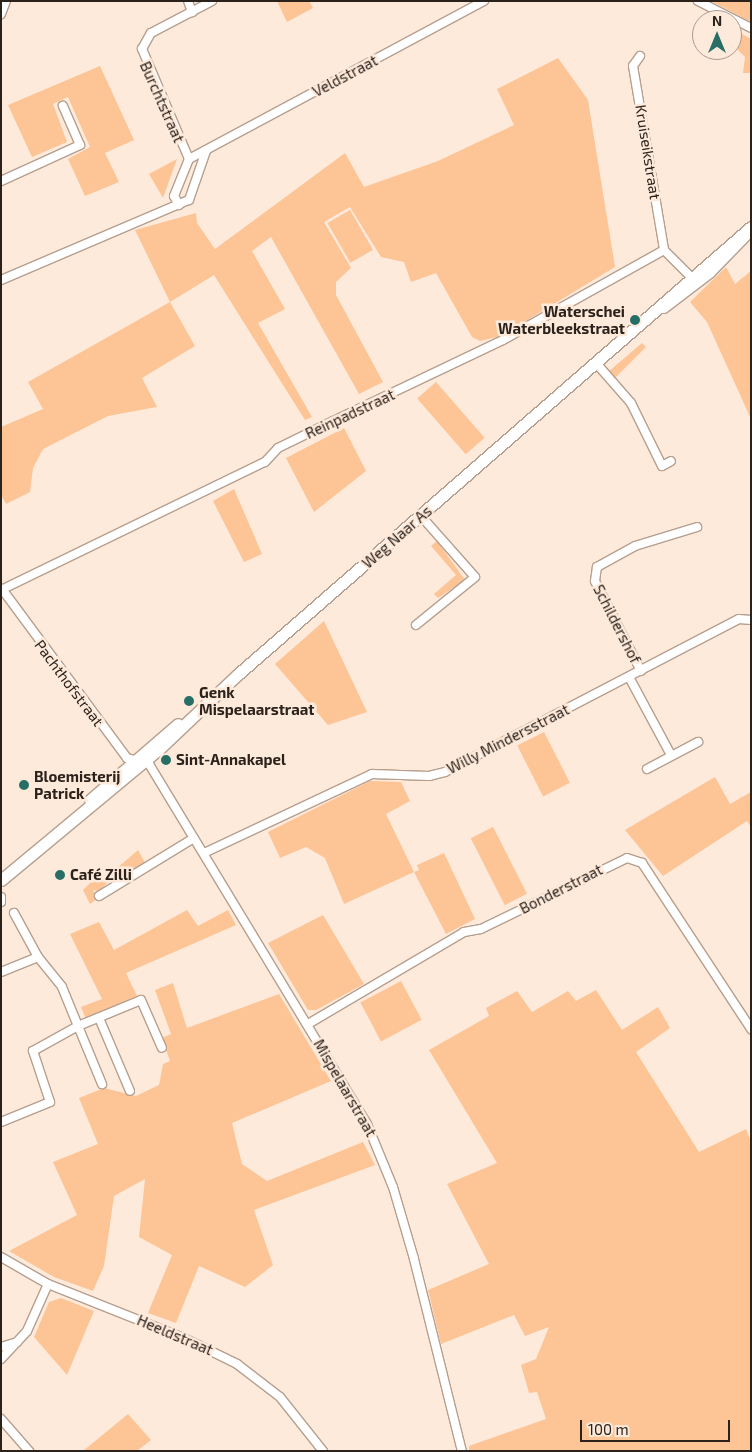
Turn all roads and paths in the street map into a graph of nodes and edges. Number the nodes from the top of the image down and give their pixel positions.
1 (6, 1) edge
2 (188, 1) edge
3 (212, 1) edge
4 (484, 1) edge
5 (698, 1) edge
6 (192, 12) junction
7 (1, 14) edge
8 (751, 28) edge
9 (640, 56) dead end
10 (63, 106) dead end
11 (206, 152) junction
12 (189, 159) junction
13 (1, 182) edge
14 (179, 205) junction
15 (751, 228) edge
16 (664, 250) junction
17 (693, 279) junction
18 (1, 280) edge
19 (596, 363) junction
20 (671, 461) dead end
21 (421, 516) junction
22 (697, 527) dead end
23 (2, 590) edge
24 (751, 620) edge
25 (416, 625) dead end
26 (641, 671) junction
27 (629, 676) junction
28 (198, 710) junction
29 (698, 742) dead end
30 (671, 755) junction
31 (146, 760) junction
32 (131, 762) junction
33 (647, 769) dead end
34 (81, 811) junction
35 (194, 838) junction
36 (204, 853) junction
37 (1, 880) edge
38 (99, 896) dead end
39 (1, 897) edge
40 (1, 902) edge
41 (14, 913) dead end
42 (38, 957) junction
43 (1, 972) edge
44 (99, 1018) junction
45 (308, 1024) junction
46 (78, 1026) junction
47 (751, 1029) edge
48 (162, 1048) dead end
49 (102, 1084) dead end
50 (130, 1090) dead end
51 (1, 1122) edge
52 (1, 1257) edge
53 (48, 1284) junction
54 (17, 1342) junction
55 (1, 1347) edge
56 (1, 1359) edge
57 (1, 1419) edge
58 (29, 1451) edge
59 (323, 1451) edge
60 (462, 1451) edge

1 - 7 street
2 - 6 street
3 - 6 street, Burchtstraat
4 - 11 street, Veldstraat
5 - 8 street
6 - 12 street, Burchtstraat
9 - 16 street, Kruiseikstraat
10 - 13 street
11 - 12 street, Veldstraat
11 - 14 street
12 - 14 street
14 - 18 street
15 - 17 main road, Weg Naar As
16 - 17 street
16 - 23 street, Reinpadstraat
17 - 19 main road, Weg Naar As
19 - 20 street
19 - 21 main road, Weg Naar As
21 - 25 street
21 - 28 main road, Weg Naar As
22 - 26 street, Schildershof
23 - 32 street, Pachthofstraat
24 - 26 street, Willy Mindersstraat
26 - 27 street, Willy Mindersstraat
27 - 30 street
27 - 36 street, Willy Mindersstraat
28 - 31 main road, Weg Naar As
28 - 32 main road, Weg Naar As
29 - 30 street
30 - 33 street
31 - 32 street
31 - 34 main road, Weg Naar As
31 - 35 street, Mispelaarstraat
32 - 34 main road, Weg Naar As
34 - 37 main road, Weg Naar As
35 - 36 street, Mispelaarstraat
35 - 38 street
36 - 45 street, Mispelaarstraat
39 - 40 street
41 - 42 street
42 - 43 street
42 - 46 street
44 - 46 street
44 - 48 street
44 - 50 street
45 - 47 street, Bonderstraat
45 - 60 street, Mispelaarstraat
46 - 49 street
46 - 51 street
52 - 53 street, Heeldstraat
53 - 54 street
53 - 59 street, Heeldstraat
54 - 55 street
54 - 56 street
57 - 58 street

